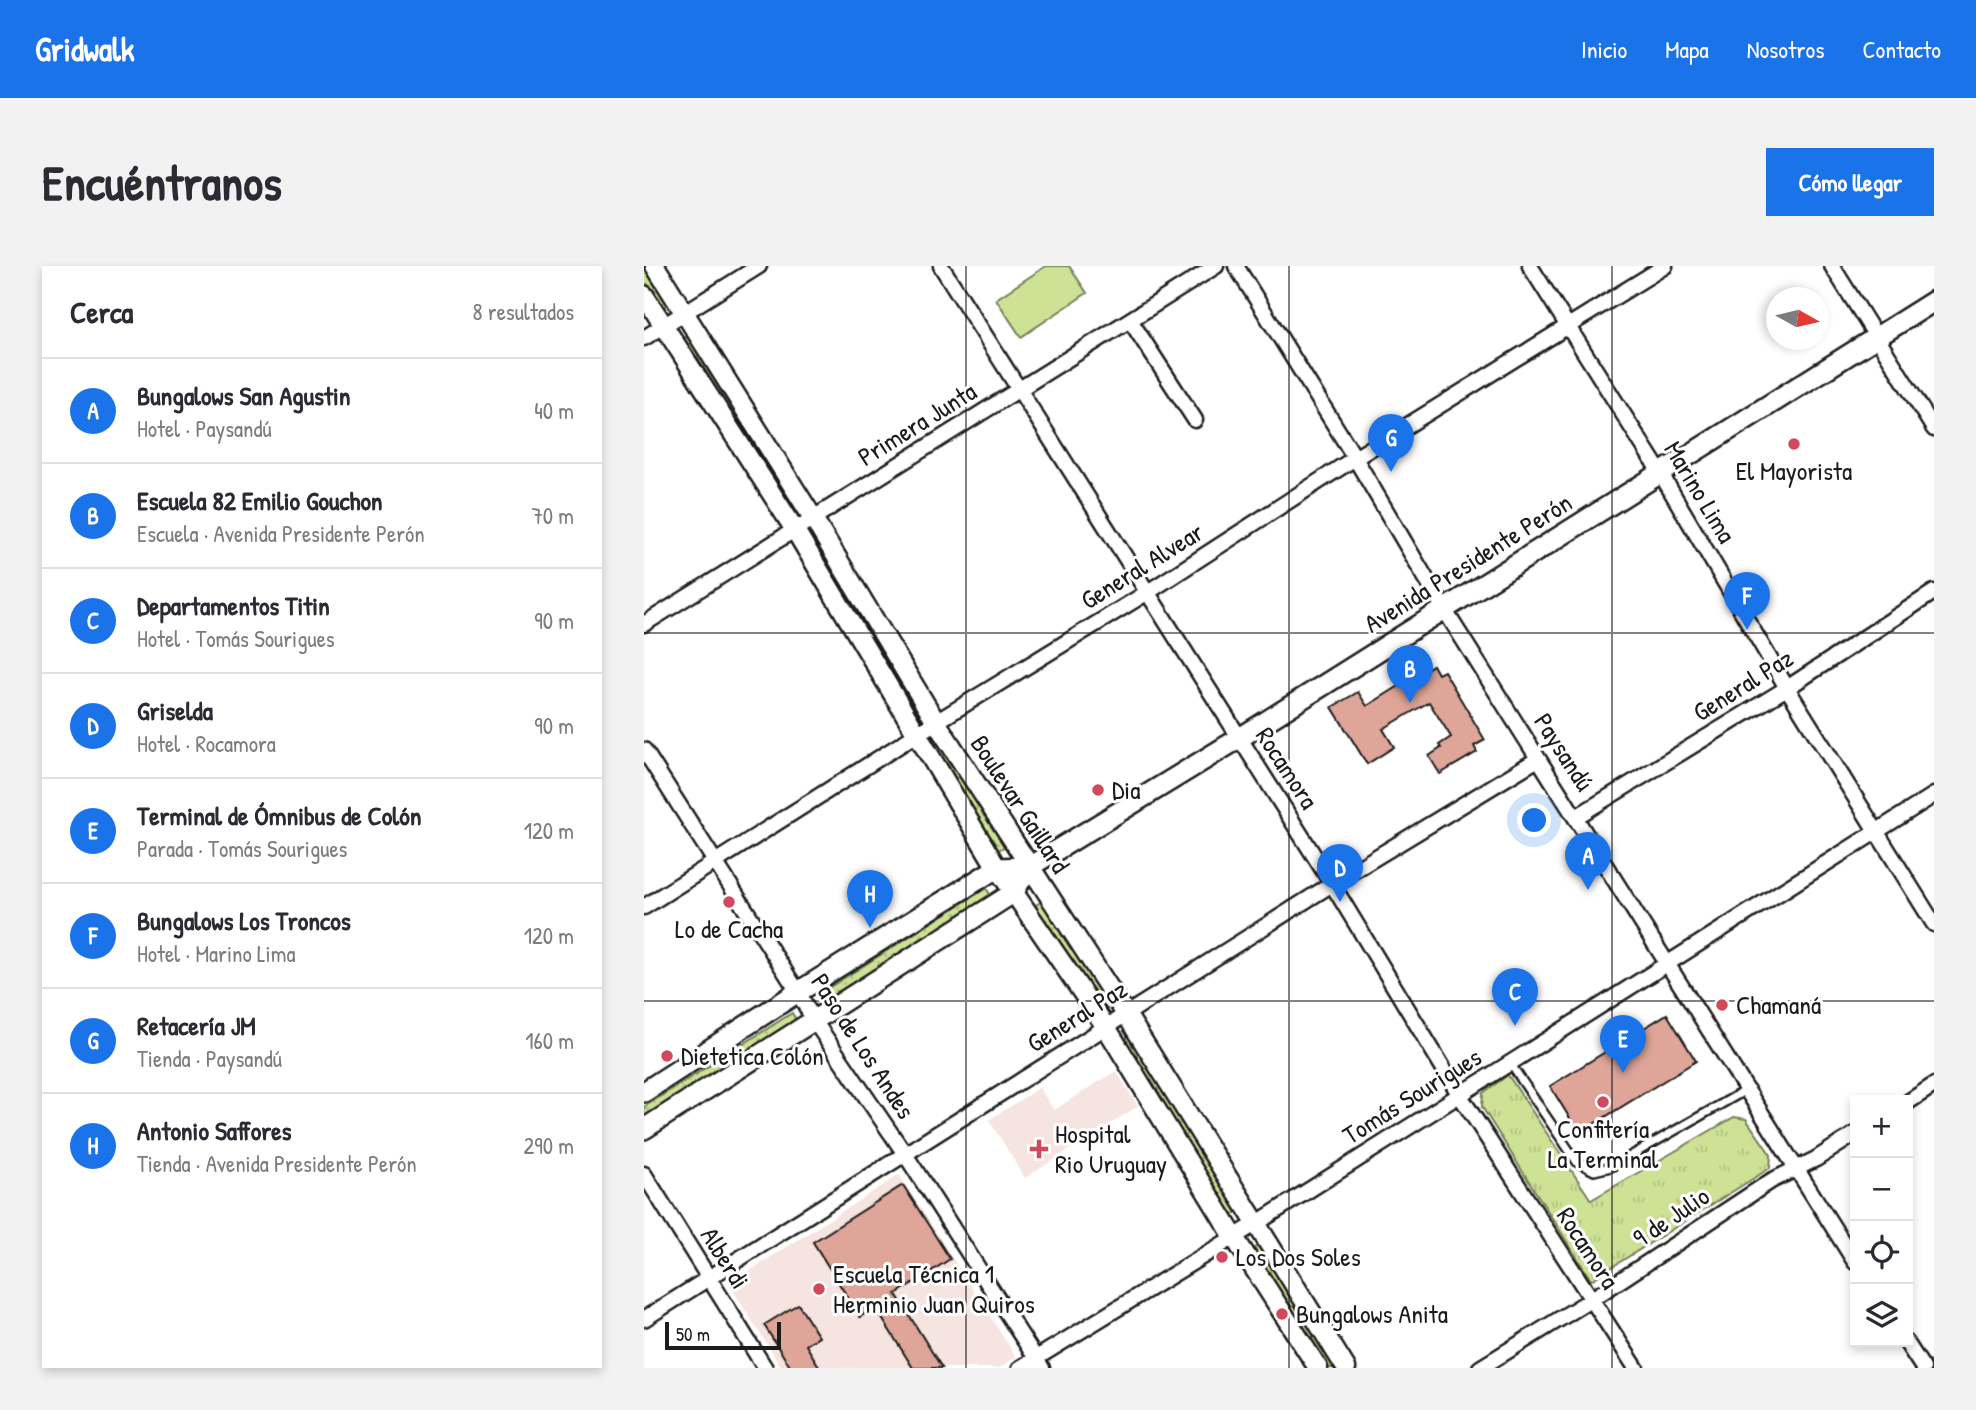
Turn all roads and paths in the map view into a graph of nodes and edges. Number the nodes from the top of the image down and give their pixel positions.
1 (654, 266) edge
2 (759, 266) edge
3 (941, 266) edge
4 (1216, 266) edge
5 (1236, 266) edge
6 (1530, 266) edge
7 (1665, 266) edge
8 (1832, 266) edge
9 (644, 295) edge
10 (1934, 301) edge
11 (685, 314) junction
12 (1130, 320) junction
13 (1569, 325) junction
14 (664, 326) junction
15 (1878, 337) junction
16 (644, 338) edge
17 (1020, 389) junction
18 (1195, 420) dead end
19 (1934, 429) edge
20 (1356, 458) junction
21 (1661, 474) junction
22 (813, 518) junction
23 (795, 530) junction
24 (1148, 592) junction
25 (1934, 592) edge
26 (1444, 609) junction
27 (644, 624) edge
28 (1787, 688) junction
29 (936, 722) junction
30 (918, 734) junction
31 (1238, 739) junction
32 (644, 750) edge
33 (1538, 759) junction
34 (1934, 795) edge
35 (1576, 817) junction
36 (1876, 830) junction
37 (715, 862) junction
38 (1028, 867) junction
39 (997, 868) junction
40 (1332, 884) junction
41 (1013, 893) junction
42 (644, 907) edge
43 (1934, 924) edge
44 (1667, 963) junction
45 (798, 992) junction
46 (1126, 1014) junction
47 (813, 1019) junction
48 (1106, 1027) junction
49 (1510, 1063) junction
50 (1934, 1085) edge
51 (1746, 1090) junction
52 (644, 1092) edge
53 (1459, 1094) junction
54 (1913, 1099) edge
55 (644, 1129) edge
56 (1850, 1138) edge
57 (905, 1154) junction
58 (1795, 1168) junction
59 (644, 1174) edge
60 (1257, 1223) junction
61 (1234, 1237) junction
62 (1850, 1254) edge
63 (709, 1278) junction
64 (1592, 1299) junction
65 (644, 1319) edge
66 (1909, 1347) edge
67 (1038, 1363) edge
68 (765, 1368) edge
69 (1020, 1368) edge
70 (1318, 1368) edge
71 (1346, 1368) edge
72 (1480, 1368) edge
73 (1636, 1368) edge
74 (1923, 1368) edge

1 - 11 street, Boulevar Gaillard
2 - 11 street
3 - 17 street, Rocamora
4 - 12 street, Primera Junta
5 - 20 street, Paysandú
6 - 13 street, Marino Lima
7 - 13 street, General Alvear
8 - 15 street
9 - 14 street, Boulevar Gaillard
10 - 15 main road, Avenida Presidente Perón
11 - 14 street
11 - 22 street, Boulevar Gaillard
12 - 17 street, Primera Junta
12 - 18 street
13 - 20 street, General Alvear
13 - 21 street, Marino Lima
14 - 16 street
14 - 23 street, Boulevar Gaillard
15 - 19 street
15 - 21 main road, Avenida Presidente Perón
17 - 22 street, Primera Junta
17 - 24 street, Rocamora
20 - 24 street, General Alvear
20 - 26 street, Paysandú
21 - 26 main road, Avenida Presidente Perón
21 - 28 street, Marino Lima
22 - 23 street, Primera Junta
22 - 29 street, Boulevar Gaillard
23 - 27 street, Primera Junta
23 - 30 street, Boulevar Gaillard
24 - 29 street, General Alvear
24 - 31 street, Rocamora
25 - 28 street, General Paz
26 - 31 main road, Avenida Presidente Perón
26 - 33 street, Paysandú
28 - 35 street, General Paz
28 - 36 street, Marino Lima
29 - 30 street, General Alvear
29 - 38 street, Boulevar Gaillard
30 - 37 street, General Alvear
30 - 39 street, Boulevar Gaillard
31 - 38 main road, Avenida Presidente Perón
31 - 40 street, Rocamora
32 - 37 street, Paso de Los Andes
33 - 35 street, Paysandú
33 - 40 street, General Paz
34 - 36 street, Tomás Sourigues
35 - 44 street, Paysandú
36 - 43 street, Marino Lima
36 - 44 street, Tomás Sourigues
37 - 42 street, General Alvear
37 - 45 street, Paso de Los Andes
38 - 39 main road, Avenida Presidente Perón
38 - 41 main road, Avenida Presidente Perón
38 - 46 street, Boulevar Gaillard
39 - 41 street, Boulevar Gaillard
39 - 45 main road
40 - 46 street, General Paz
40 - 53 street, Rocamora
41 - 47 main road, Avenida Presidente Perón
41 - 48 street, Boulevar Gaillard
44 - 49 street, Tomás Sourigues
44 - 51 street, Paysandú
45 - 47 street, Paso de Los Andes
45 - 52 main road
46 - 48 street, General Paz
46 - 60 street, Boulevar Gaillard
47 - 55 main road, Avenida Presidente Perón
47 - 57 street, Paso de Los Andes
48 - 57 street, General Paz
48 - 61 street, Boulevar Gaillard
49 - 51 lane
49 - 53 street, Tomás Sourigues
50 - 54 street
51 - 58 street, Paysandú
53 - 60 street, Tomás Sourigues
53 - 64 street, Rocamora
56 - 58 street, 9 de Julio
57 - 63 street, General Paz
57 - 67 street, Paso de Los Andes
58 - 62 street, Paysandú
58 - 64 street, 9 de Julio
59 - 63 street, Alberdi
60 - 61 street, Tomás Sourigues
60 - 71 street, Boulevar Gaillard
61 - 67 street, Tomás Sourigues
61 - 70 street, Boulevar Gaillard
63 - 65 street, General Paz
63 - 68 street, Alberdi
64 - 72 street, 9 de Julio
64 - 73 street, Rocamora
66 - 74 street
67 - 69 street, Tomás Sourigues

